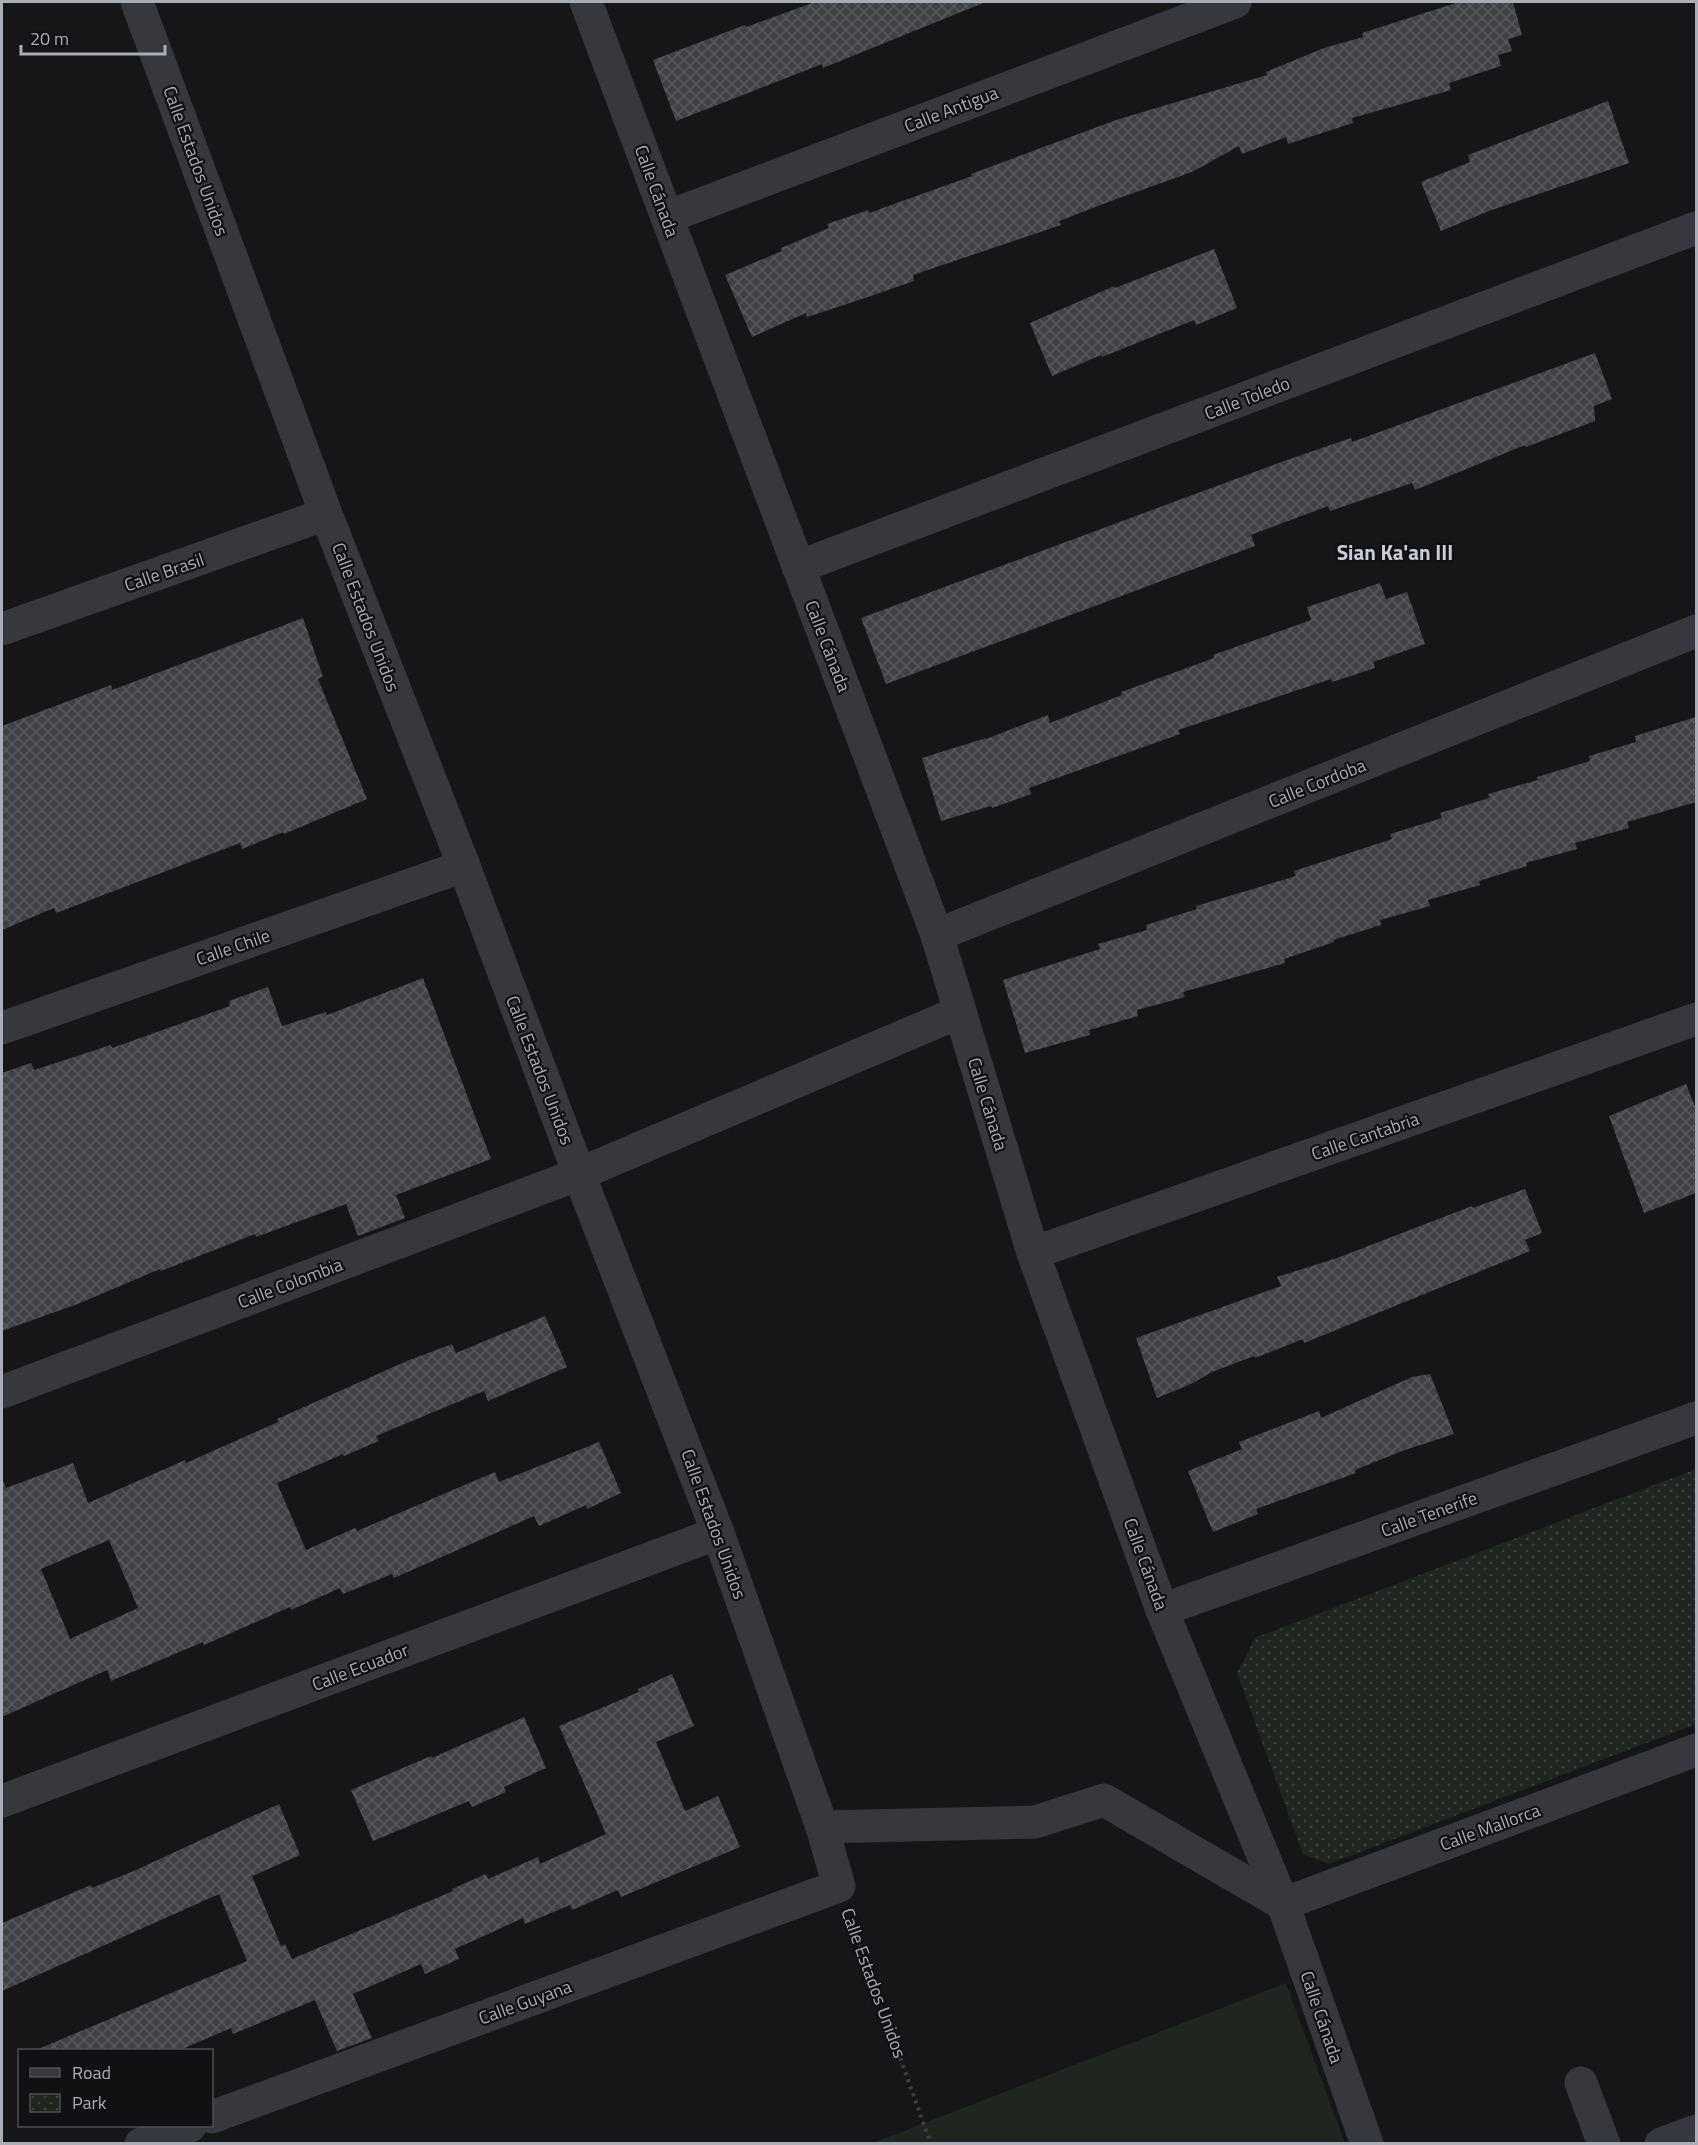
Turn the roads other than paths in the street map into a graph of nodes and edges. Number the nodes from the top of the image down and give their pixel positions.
1 (137, 2) edge
2 (586, 2) edge
3 (1235, 2) edge
4 (667, 217) junction
5 (1696, 228) edge
6 (326, 514) junction
7 (798, 567) junction
8 (2, 629) edge
9 (1696, 631) edge
10 (464, 866) junction
11 (937, 935) junction
12 (960, 1012) junction
13 (1696, 1019) edge
14 (2, 1028) edge
15 (579, 1174) junction
16 (1034, 1253) junction
17 (2, 1392) edge
18 (1696, 1418) edge
19 (718, 1533) junction
20 (1162, 1610) junction
21 (1696, 1750) edge
22 (2, 1801) edge
23 (822, 1827) junction
24 (839, 1886) joint
25 (1283, 1904) junction
26 (1581, 2083) dead end
27 (213, 2118) edge
28 (187, 2127) edge
29 (1696, 2131) edge
30 (1366, 2141) edge
31 (141, 2144) edge
32 (1604, 2144) edge
33 (1661, 2144) edge

1 - 6 street, Calle Estados Unidos
2 - 4 street, Calle Cánada
3 - 4 street, Calle Antigua
4 - 7 street, Calle Cánada
5 - 7 street, Calle Toledo
6 - 8 street, Calle Brasil
6 - 10 street, Calle Estados Unidos
7 - 11 street, Calle Cánada
9 - 11 street, Calle Cordoba
10 - 14 street, Calle Chile
10 - 15 street, Calle Estados Unidos
11 - 12 street, Calle Cánada
12 - 15 street, Calle Colombia
12 - 16 street, Calle Cánada
13 - 16 street, Calle Cantabria
15 - 17 street, Calle Colombia
15 - 19 street, Calle Estados Unidos
16 - 20 street, Calle Cánada
18 - 20 street, Calle Tenerife
19 - 22 street, Calle Ecuador
19 - 23 street, Calle Estados Unidos
20 - 25 street, Calle Cánada
21 - 25 street, Calle Mallorca
23 - 24 street, Calle Estados Unidos
23 - 25 street
24 - 27 street, Calle Guyana
25 - 30 street, Calle Cánada
26 - 32 street
28 - 31 street
29 - 33 street

